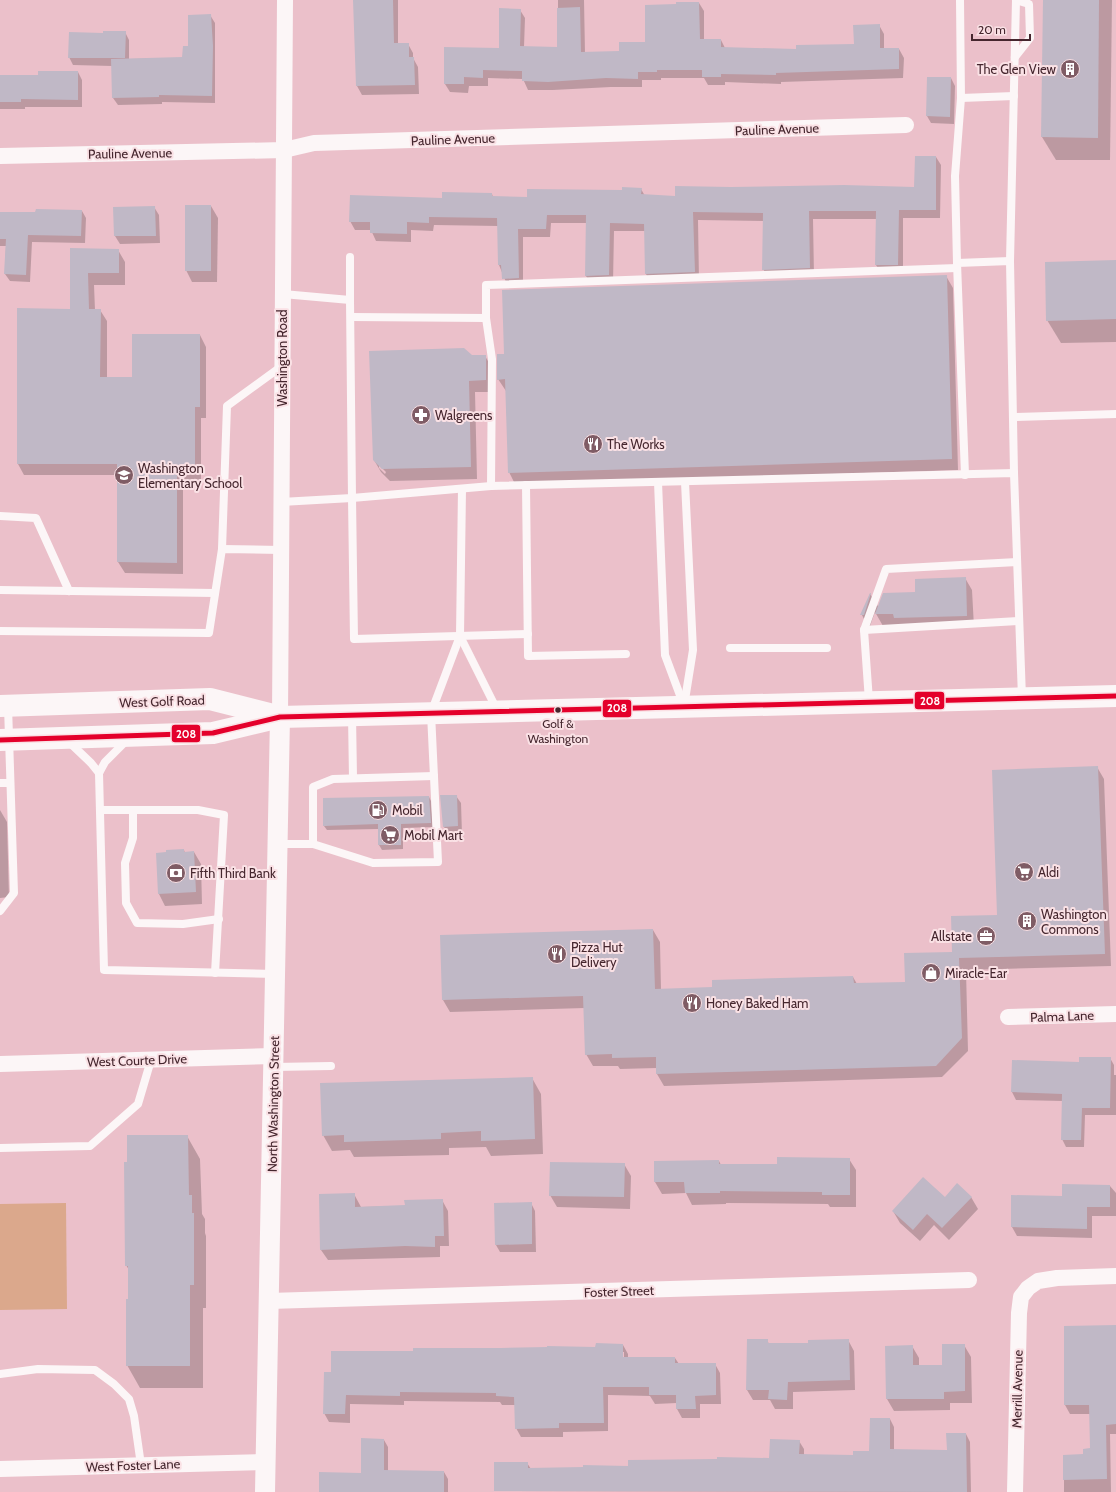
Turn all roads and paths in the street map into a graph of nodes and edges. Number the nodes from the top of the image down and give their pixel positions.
1 (285, 0) edge
2 (960, 0) edge
3 (1016, 0) edge
4 (1015, 58) junction
5 (1014, 96) junction
6 (960, 98) junction
7 (906, 125) dead end
8 (284, 150) junction
9 (0, 156) edge
10 (350, 257) dead end
11 (1010, 261) junction
12 (957, 265) junction
13 (283, 294) junction
14 (350, 300) junction
15 (351, 317) junction
16 (486, 318) junction
17 (282, 366) junction
18 (1116, 414) edge
19 (1014, 417) junction
20 (1014, 474) junction
21 (965, 475) junction
22 (658, 482) junction
23 (684, 482) junction
24 (491, 486) junction
25 (526, 486) junction
26 (462, 489) junction
27 (352, 498) junction
28 (281, 502) junction
29 (0, 516) edge
30 (222, 549) junction
31 (281, 550) junction
32 (1017, 562) junction
33 (0, 590) edge
34 (69, 591) junction
35 (215, 593) junction
36 (1019, 621) junction
37 (864, 630) junction
38 (0, 631) edge
39 (528, 634) junction
40 (460, 636) junction
41 (730, 648) dead end
42 (827, 648) dead end
43 (626, 654) dead end
44 (1116, 696) edge
45 (1022, 699) junction
46 (869, 703) junction
47 (4, 706) edge
48 (684, 707) junction
49 (497, 711) junction
50 (431, 713) junction
51 (352, 715) junction
52 (280, 717) junction
53 (131, 736) junction
54 (65, 738) junction
55 (4, 740) edge
56 (99, 773) junction
57 (434, 776) junction
58 (353, 778) junction
59 (0, 783) edge
60 (10, 783) junction
61 (100, 810) junction
62 (133, 810) junction
63 (277, 844) junction
64 (314, 844) junction
65 (0, 911) edge
66 (219, 919) junction
67 (214, 973) junction
68 (275, 974) junction
69 (1116, 1014) edge
70 (1008, 1017) dead end
71 (151, 1060) junction
72 (273, 1061) junction
73 (0, 1064) edge
74 (331, 1066) dead end
75 (0, 1148) edge
76 (1116, 1276) edge
77 (969, 1280) dead end
78 (269, 1301) junction
79 (0, 1374) edge
80 (266, 1462) junction
81 (141, 1465) junction
82 (0, 1469) edge
83 (266, 1492) edge
84 (1015, 1492) edge

1 - 8 street, Washington Road
2 - 6 lane
3 - 4 lane
3 - 4 lane
4 - 5 lane
5 - 6 lane
5 - 11 lane
6 - 12 lane
7 - 8 street, Pauline Avenue
8 - 9 street, Pauline Avenue
8 - 13 street, Washington Road
10 - 14 lane
11 - 12 lane
11 - 19 lane
12 - 16 lane
12 - 21 lane
13 - 14 lane
13 - 17 street, Washington Road
14 - 15 lane
15 - 16 lane
15 - 27 lane
16 - 24 lane
17 - 28 street, Washington Road
17 - 30 lane
18 - 19 lane
19 - 20 lane
20 - 21 lane
20 - 32 lane
21 - 23 lane
22 - 23 lane
22 - 25 lane
22 - 48 lane
23 - 48 lane
24 - 25 lane
24 - 26 lane
25 - 39 lane
26 - 27 lane
26 - 40 lane
27 - 28 lane
27 - 40 lane
28 - 31 street, Washington Road
29 - 34 lane
30 - 31 lane
30 - 35 lane
31 - 52 street, Washington Road
32 - 36 lane
32 - 37 lane
33 - 34 lane
34 - 35 lane
35 - 38 lane
36 - 37 lane
36 - 45 lane
37 - 46 lane
39 - 40 lane
39 - 43 lane
40 - 49 lane
40 - 50 lane
41 - 42 lane
44 - 45 main road
45 - 46 main road
46 - 48 main road
47 - 52 main road, West Golf Road
47 - 55 lane
48 - 49 main road
49 - 50 main road
50 - 51 main road
50 - 57 lane
51 - 52 main road
51 - 58 lane
52 - 53 main road
52 - 63 street, North Washington Street
53 - 54 main road
53 - 56 lane
54 - 55 main road
54 - 56 lane
55 - 60 lane
56 - 61 lane
57 - 58 lane
57 - 64 lane
58 - 64 lane
59 - 60 lane
60 - 65 lane
61 - 62 lane
61 - 67 lane
62 - 66 lane
62 - 66 lane
63 - 64 lane
63 - 68 street, North Washington Street
66 - 67 lane
67 - 68 lane
68 - 72 street, North Washington Street
69 - 70 street, Palma Lane
71 - 72 street, West Courte Drive
71 - 73 street, West Courte Drive
71 - 75 lane
72 - 74 lane
72 - 78 street, North Washington Street
76 - 84 street, Merrill Avenue
77 - 78 street, Foster Street
78 - 80 street, North Washington Street
79 - 81 lane
80 - 81 street, West Foster Lane
80 - 83 street, North Washington Street
81 - 82 street, West Foster Lane

